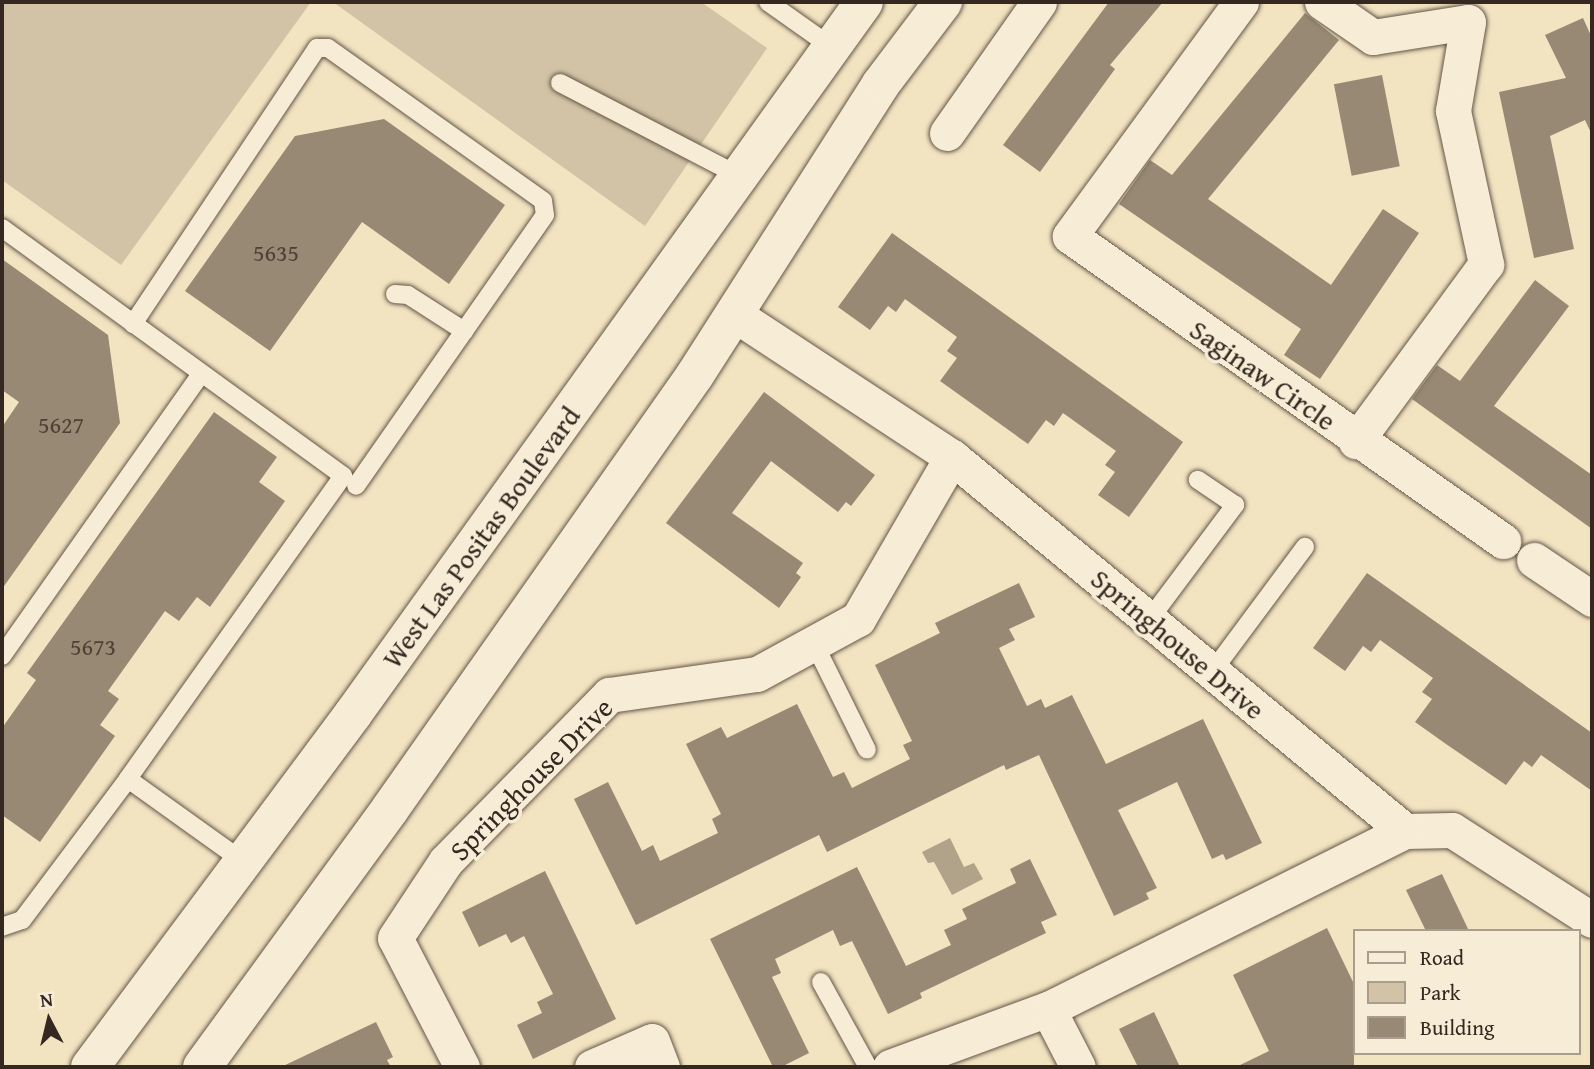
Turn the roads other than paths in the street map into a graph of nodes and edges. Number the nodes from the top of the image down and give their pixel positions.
1 (768, 2) edge
2 (864, 2) edge
3 (943, 2) edge
4 (1039, 2) edge
5 (1241, 2) edge
6 (1322, 2) edge
7 (1479, 12) edge
8 (833, 48) junction
9 (560, 83) dead end
10 (947, 133) dead end
11 (741, 177) junction
12 (2, 228) edge
13 (395, 294) dead end
14 (733, 314) junction
15 (133, 324) junction
16 (464, 331) junction
17 (201, 374) junction
18 (1356, 441) junction
19 (951, 457) junction
20 (1198, 480) dead end
21 (356, 486) dead end
22 (1503, 541) dead end
23 (1305, 547) dead end
24 (1534, 560) dead end
25 (1592, 599) edge
26 (1149, 620) junction
27 (814, 643) junction
28 (2, 656) edge
29 (1212, 672) junction
30 (867, 750) dead end
31 (128, 779) junction
32 (1405, 831) junction
33 (244, 862) junction
34 (1592, 920) edge
35 (2, 927) edge
36 (821, 982) dead end
37 (1048, 1009) junction
38 (909, 1064) edge
39 (90, 1067) edge
40 (202, 1067) edge
41 (462, 1067) edge
42 (592, 1067) edge
43 (662, 1067) edge
44 (868, 1067) edge
45 (1079, 1067) edge

1 - 8 lane
2 - 8 main road, West Las Positas Boulevard
3 - 14 main road
4 - 10 street
5 - 18 street, Saginaw Circle
6 - 7 street, Saginaw Circle
7 - 18 street, Saginaw Circle
8 - 11 main road, West Las Positas Boulevard
9 - 11 lane
11 - 33 main road, West Las Positas Boulevard
12 - 15 lane
13 - 16 lane
14 - 19 street, Springhouse Drive
14 - 40 main road
15 - 16 lane
15 - 17 lane
16 - 21 lane
17 - 28 lane
17 - 31 lane
18 - 22 street
19 - 26 street, Springhouse Drive
19 - 27 street, Springhouse Drive
20 - 26 lane
23 - 29 lane
24 - 25 street
26 - 29 street, Springhouse Drive
27 - 30 lane
27 - 41 street, Springhouse Drive
29 - 32 street, Springhouse Drive
31 - 33 lane
31 - 35 lane
32 - 34 street
32 - 37 street
33 - 39 main road, West Las Positas Boulevard
36 - 44 lane
37 - 38 street
37 - 45 street
42 - 43 street

